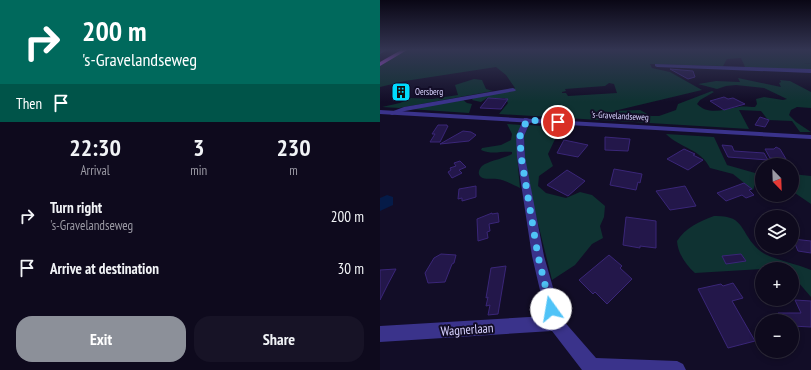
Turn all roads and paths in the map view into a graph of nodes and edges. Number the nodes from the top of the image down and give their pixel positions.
1 (729, 67) edge
2 (811, 71) edge
3 (513, 90) dead end
4 (380, 112) edge
5 (392, 113) junction
6 (527, 120) junction
7 (811, 137) edge
8 (555, 323) junction
9 (380, 334) edge
10 (592, 369) edge
11 (677, 370) edge

1 - 2 street
3 - 5 street
4 - 5 street, 's-Gravelandseweg
5 - 6 street, 's-Gravelandseweg
6 - 7 street, 's-Gravelandseweg
6 - 8 street
8 - 9 street, Wagnerlaan
8 - 10 street
10 - 11 street

